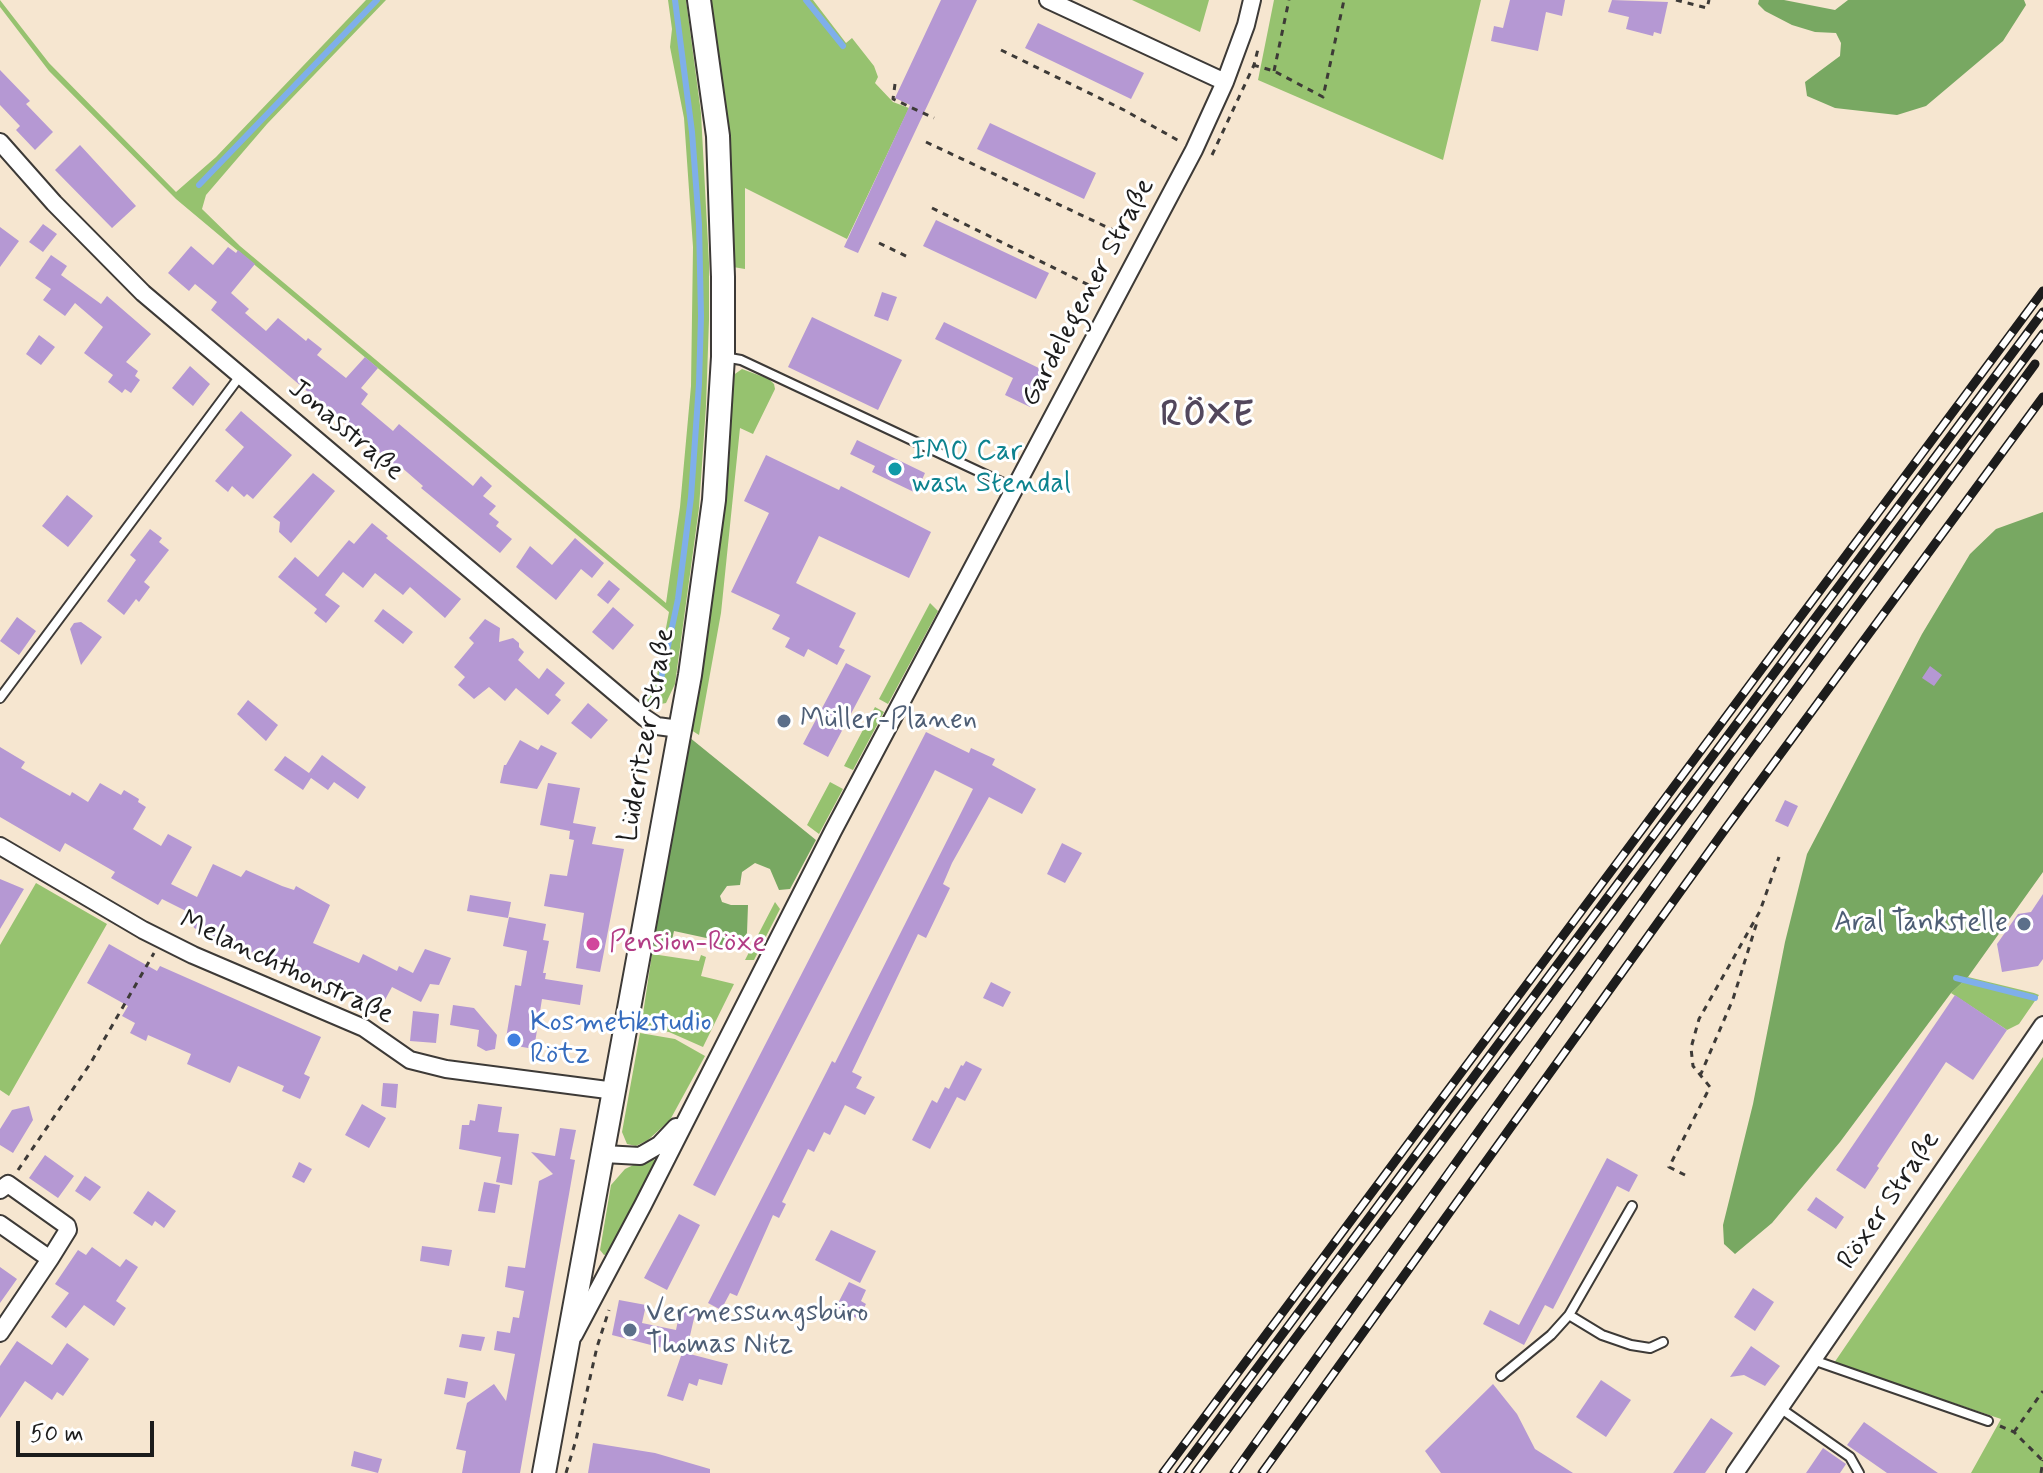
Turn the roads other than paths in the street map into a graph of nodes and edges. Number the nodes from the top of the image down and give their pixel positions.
1 (699, 0) edge
2 (1048, 0) edge
3 (1252, 0) edge
4 (1225, 82) junction
5 (0, 142) edge
6 (723, 357) junction
7 (240, 376) junction
8 (1014, 488) junction
9 (0, 698) edge
10 (679, 729) junction
11 (0, 846) edge
12 (2043, 1025) edge
13 (615, 1091) junction
14 (688, 1114) junction
15 (604, 1154) junction
16 (4, 1187) edge
17 (1632, 1206) dead end
18 (0, 1224) edge
19 (50, 1259) junction
20 (1569, 1315) junction
21 (0, 1333) edge
22 (1663, 1342) dead end
23 (568, 1346) junction
24 (1812, 1360) junction
25 (1501, 1376) dead end
26 (1780, 1408) junction
27 (1988, 1421) road end
28 (544, 1473) edge
29 (1735, 1473) edge
30 (1859, 1473) edge

1 - 6 main road, Lüderitzer Straße
2 - 4 street
3 - 4 street, Gardelegener Straße
4 - 8 street, Gardelegener Straße
5 - 7 street, Jonasstraße
6 - 8 lane
6 - 10 main road, Lüderitzer Straße
7 - 9 lane
7 - 10 street, Jonasstraße
8 - 14 street, Gardelegener Straße
10 - 13 main road, Lüderitzer Straße
11 - 13 street, Melanchthonstraße
12 - 24 street, Röxer Straße
13 - 15 main road, Lüderitzer Straße
14 - 15 street, Gardelegener Straße
14 - 23 street, Gardelegener Straße
15 - 23 main road, Lüderitzer Straße
16 - 19 street
17 - 20 lane
18 - 19 street
19 - 21 street
20 - 22 lane
20 - 25 lane
23 - 28 main road, Lüderitzer Straße
24 - 26 street, Röxer Straße
24 - 27 lane
26 - 29 street, Röxer Straße
26 - 30 lane

